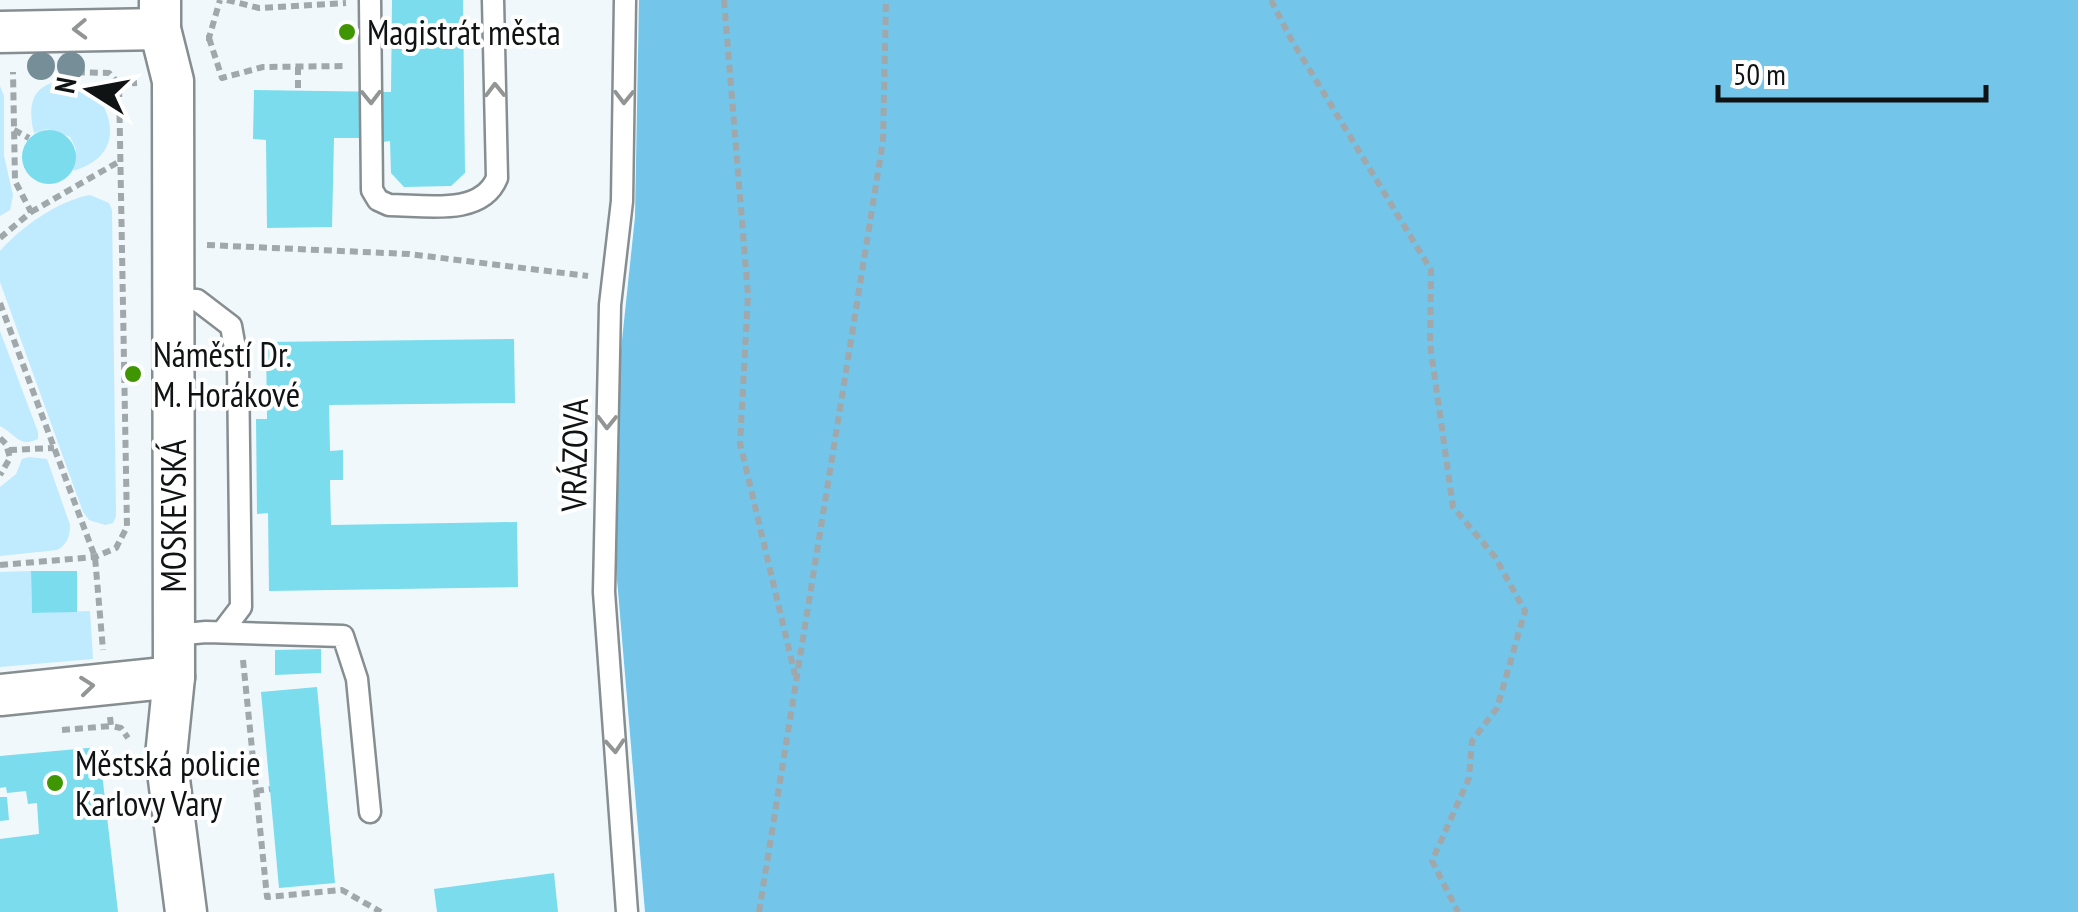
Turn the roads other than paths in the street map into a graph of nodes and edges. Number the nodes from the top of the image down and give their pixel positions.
1 (370, 0) edge
2 (493, 0) edge
3 (625, 0) edge
4 (170, 22) edge
5 (0, 32) edge
6 (173, 300) junction
7 (231, 632) junction
8 (174, 635) junction
9 (174, 677) junction
10 (0, 695) edge
11 (370, 812) dead end
12 (186, 912) edge
13 (627, 912) edge

1 -> 2 lane
3 -> 13 lane, VRÁZOVA
4 -> 5 street
4 - 6 street, MOSKEVSKÁ
6 - 7 lane
6 - 8 street, MOSKEVSKÁ
7 - 8 lane
7 - 11 lane
8 - 9 street, MOSKEVSKÁ
10 -> 9 street
9 - 12 street, MOSKEVSKÁ

